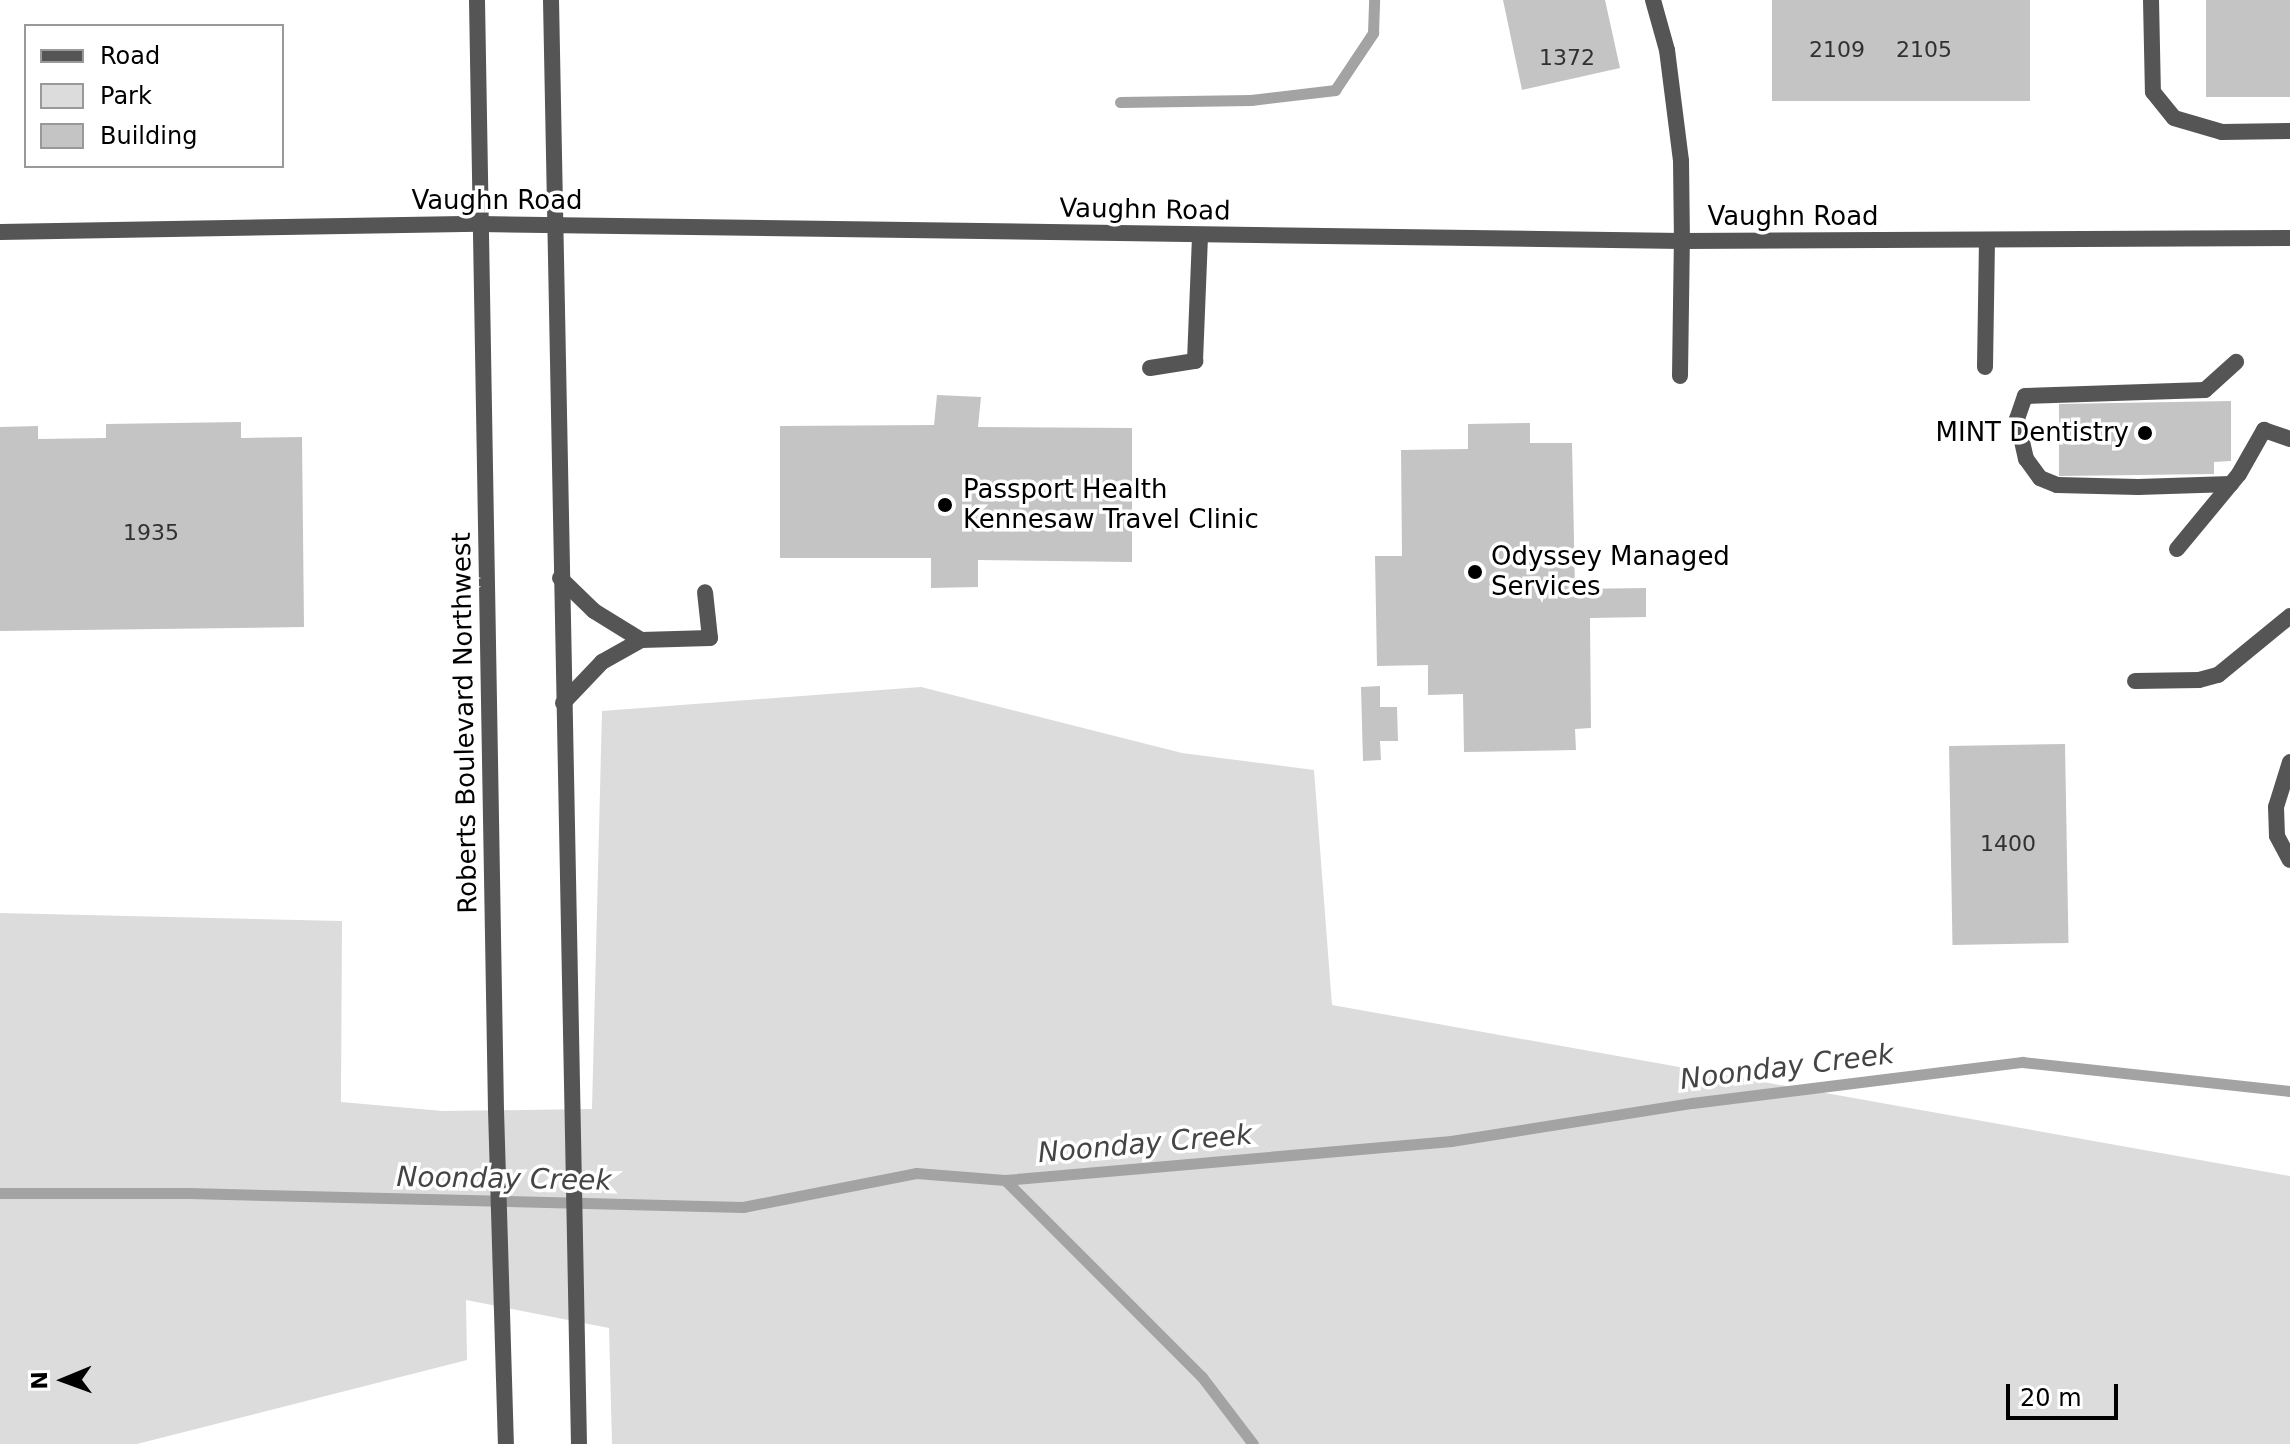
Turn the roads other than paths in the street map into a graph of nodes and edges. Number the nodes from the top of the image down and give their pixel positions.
1 (477, 0) edge
2 (551, 0) edge
3 (1653, 0) edge
4 (2151, 0) edge
5 (2290, 131) edge
6 (479, 224) junction
7 (553, 225) junction
8 (0, 232) edge
9 (1200, 235) junction
10 (2290, 238) edge
11 (1987, 240) junction
12 (1682, 241) junction
13 (2236, 362) dead end
14 (1985, 367) dead end
15 (1150, 368) dead end
16 (1680, 376) dead end
17 (2290, 439) edge
18 (2231, 484) junction
19 (2177, 549) dead end
20 (560, 578) junction
21 (705, 592) dead end
22 (2290, 616) edge
23 (641, 640) junction
24 (2135, 681) dead end
25 (563, 703) junction
26 (2290, 762) edge
27 (2290, 860) edge
28 (506, 1444) edge
29 (579, 1444) edge

1 - 6 street, Roberts Boulevard Northwest
2 - 7 street
3 - 12 street
4 - 5 street
6 - 7 street, Vaughn Road
6 - 8 street, Vaughn Road
6 - 28 street, Roberts Boulevard Northwest
7 - 9 street, Vaughn Road
7 - 20 street
9 - 12 street, Vaughn Road
9 - 15 street
10 - 11 street, Vaughn Road
11 - 12 street, Vaughn Road
11 - 14 street
12 - 16 street
13 - 18 street
17 - 18 street
18 - 19 street
20 - 23 street
20 - 25 street
21 - 23 street
22 - 24 street
23 - 25 street
25 - 29 street
26 - 27 street

